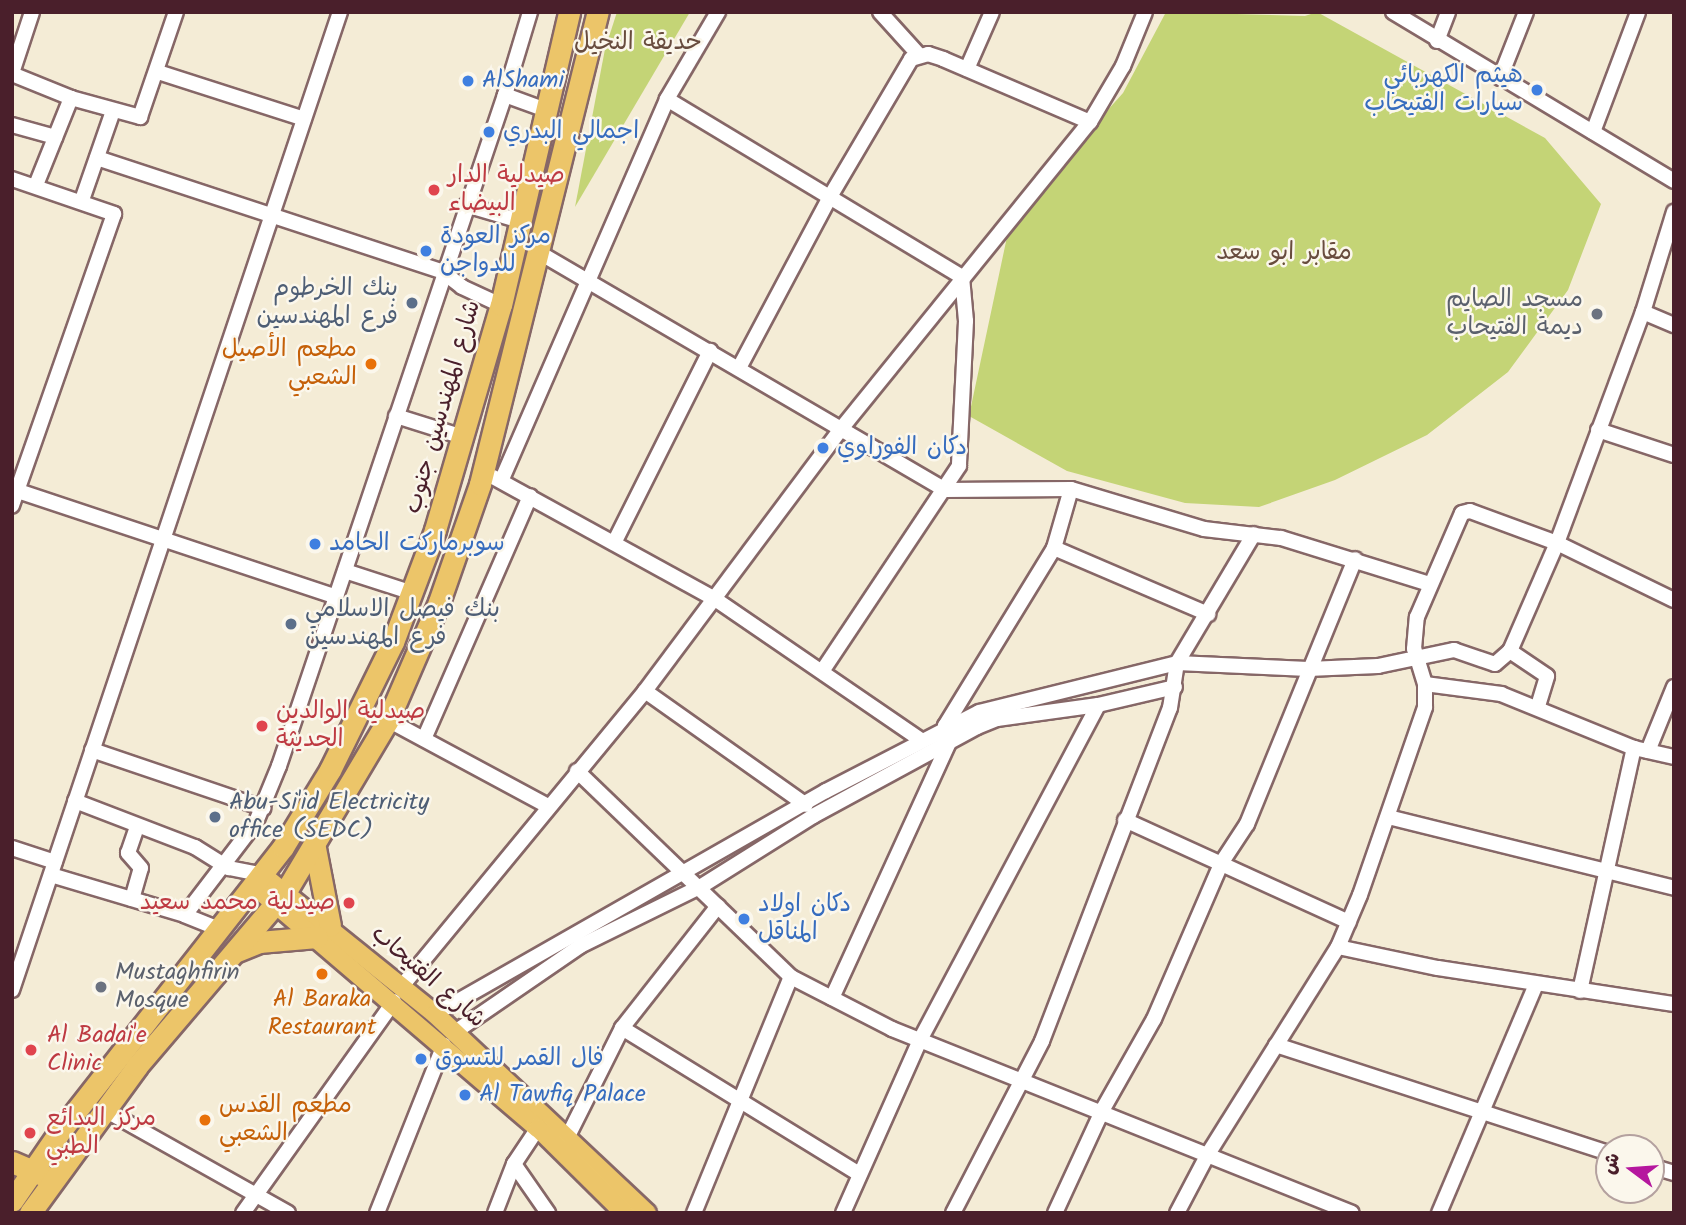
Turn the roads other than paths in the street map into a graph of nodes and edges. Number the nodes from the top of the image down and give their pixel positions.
1 (32, 12) edge
2 (176, 12) edge
3 (340, 12) edge
4 (530, 12) edge
5 (569, 12) edge
6 (598, 12) edge
7 (718, 12) edge
8 (880, 12) edge
9 (992, 12) edge
10 (1145, 12) edge
11 (1393, 12) edge
12 (1448, 12) edge
13 (1526, 12) edge
14 (1639, 12) edge
15 (1437, 41) junction
16 (919, 55) junction
17 (967, 69) junction
18 (158, 72) junction
19 (12, 73) edge
20 (1500, 78) junction
21 (505, 95) junction
22 (71, 98) junction
23 (667, 99) junction
24 (546, 110) junction
25 (113, 111) junction
26 (304, 119) junction
27 (1090, 122) junction
28 (12, 125) edge
29 (1593, 132) junction
30 (55, 137) junction
31 (97, 158) junction
32 (12, 179) edge
33 (1674, 181) edge
34 (36, 185) junction
35 (831, 195) junction
36 (82, 200) junction
37 (466, 205) junction
38 (1674, 212) edge
39 (270, 217) junction
40 (520, 221) junction
41 (538, 252) junction
42 (443, 272) junction
43 (962, 277) junction
44 (586, 281) junction
45 (501, 305) junction
46 (1643, 313) junction
47 (1674, 325) edge
48 (710, 351) junction
49 (739, 368) junction
50 (474, 399) junction
51 (501, 405) junction
52 (396, 416) junction
53 (841, 429) junction
54 (1598, 430) junction
55 (463, 437) junction
56 (1674, 455) edge
57 (492, 476) junction
58 (1072, 489) junction
59 (15, 490) edge
60 (945, 490) junction
61 (530, 496) junction
62 (12, 506) edge
63 (1254, 534) junction
64 (162, 538) junction
65 (1557, 542) junction
66 (614, 543) junction
67 (1054, 548) junction
68 (1355, 559) junction
69 (345, 571) junction
70 (1430, 584) junction
71 (413, 593) junction
72 (336, 597) junction
73 (715, 599) junction
74 (1674, 600) edge
75 (1208, 614) junction
76 (1510, 651) junction
77 (1416, 659) junction
78 (1177, 663) junction
79 (1308, 669) junction
80 (822, 670) junction
81 (1425, 684) junction
82 (1175, 687) junction
83 (1674, 687) edge
84 (645, 691) junction
85 (1098, 705) junction
86 (1538, 706) junction
87 (388, 720) junction
88 (945, 726) junction
89 (424, 739) junction
90 (921, 740) junction
91 (950, 740) junction
92 (1641, 749) junction
93 (92, 750) junction
94 (1674, 757) edge
95 (577, 771) junction
96 (75, 801) junction
97 (806, 805) junction
98 (548, 806) junction
99 (262, 808) junction
100 (1388, 817) junction
101 (1125, 820) junction
102 (137, 827) junction
103 (12, 848) edge
104 (315, 848) junction
105 (724, 850) junction
106 (1222, 862) junction
107 (224, 865) junction
108 (733, 865) junction
109 (53, 869) junction
110 (685, 871) junction
111 (1606, 871) junction
112 (253, 877) junction
113 (700, 887) junction
114 (1674, 888) edge
115 (281, 898) junction
116 (132, 899) junction
117 (718, 906) junction
118 (185, 915) junction
119 (1349, 922) junction
120 (219, 929) junction
121 (323, 931) junction
122 (1338, 947) junction
123 (235, 951) junction
124 (537, 953) junction
125 (548, 968) junction
126 (791, 977) junction
127 (1536, 984) junction
128 (12, 990) edge
129 (1580, 991) junction
130 (398, 993) junction
131 (832, 998) junction
132 (1674, 1004) edge
133 (435, 1014) junction
134 (622, 1028) junction
135 (450, 1039) junction
136 (920, 1040) junction
137 (1276, 1045) junction
138 (1021, 1078) junction
139 (737, 1102) junction
140 (103, 1109) junction
141 (1103, 1110) junction
142 (1482, 1114) junction
143 (538, 1128) junction
144 (568, 1136) junction
145 (1595, 1149) edge
146 (1208, 1154) junction
147 (12, 1162) edge
148 (514, 1164) junction
149 (34, 1169) junction
150 (859, 1174) junction
151 (52, 1181) junction
152 (254, 1195) junction
153 (12, 1201) edge
154 (1344, 1211) edge
155 (30, 1213) edge
156 (243, 1213) edge
157 (288, 1213) edge
158 (377, 1213) edge
159 (495, 1213) edge
160 (548, 1213) edge
161 (624, 1213) edge
162 (647, 1213) edge
163 (694, 1213) edge
164 (843, 1213) edge
165 (953, 1213) edge
166 (1055, 1213) edge
167 (1177, 1213) edge
168 (1439, 1213) edge

1 - 19 street
2 - 18 street
3 - 26 street
4 - 21 street
5 - 24 highway, شارع المهندسين جنوب
6 - 41 highway, شارع المهندسين جنوب
7 - 23 street
8 - 16 street
9 - 17 street
10 - 27 street
11 - 15 street
12 - 15 street
13 - 20 street
14 - 29 street
15 - 20 street
16 - 17 street
16 - 35 street
17 - 27 street
18 - 25 street
18 - 26 street
19 - 22 street
20 - 29 street
21 - 24 street
21 - 37 street
22 - 25 street
22 - 30 street
23 - 35 street
23 - 44 street
24 - 40 highway, شارع المهندسين جنوب
25 - 31 street
26 - 39 street
27 - 43 street
28 - 30 street
29 - 33 street
30 - 34 street
31 - 36 street
31 - 39 street
32 - 34 street
34 - 36 street
35 - 43 street
35 - 49 street
36 - 59 street
37 - 40 street
37 - 42 street
38 - 46 street
39 - 42 street
39 - 64 street
40 - 45 highway, شارع المهندسين جنوب
41 - 44 street
41 - 51 highway, شارع المهندسين جنوب
42 - 45 street
42 - 52 street
43 - 53 street
43 - 60 street
44 - 48 street
44 - 57 street
45 - 50 highway, شارع المهندسين جنوب
46 - 47 street
46 - 54 street
48 - 49 street
48 - 66 street
49 - 53 street
50 - 51 highway
50 - 55 highway, شارع المهندسين جنوب
51 - 57 highway, شارع المهندسين جنوب
52 - 55 street
52 - 69 street
53 - 60 street
53 - 73 street
54 - 56 street
54 - 65 street
55 - 71 highway, شارع المهندسين جنوب
57 - 61 street
57 - 87 highway, شارع المهندسين جنوب
58 - 60 street
58 - 63 street
58 - 67 street
59 - 62 street
59 - 64 street
60 - 80 street
61 - 66 street
61 - 89 street
63 - 68 street
63 - 75 street
64 - 72 street
64 - 93 street
65 - 70 street
65 - 74 street
65 - 76 street
66 - 73 street
67 - 75 street
67 - 88 street
68 - 70 street
68 - 79 street
69 - 71 street
69 - 72 street
70 - 77 street
71 - 112 highway, شارع المهندسين جنوب
72 - 99 street
73 - 80 street
73 - 84 street
75 - 78 street
76 - 77 street
76 - 86 street
77 - 79 street
77 - 81 street
78 - 79 street
78 - 82 street
78 - 88 street
79 - 106 street
80 - 90 street
81 - 86 street
81 - 100 street
82 - 85 street
82 - 101 street
83 - 92 street
84 - 95 street
84 - 97 street
85 - 91 street
85 - 136 street
86 - 92 street
87 - 89 street
87 - 104 highway, شارع المهندسين جنوب
88 - 90 street
88 - 91 street
89 - 98 street
90 - 97 street
91 - 108 street
91 - 131 street
92 - 94 street
92 - 111 street
93 - 96 street
93 - 99 street
95 - 98 street
95 - 110 street
96 - 102 street
96 - 109 street
97 - 105 street
98 - 130 street
99 - 107 street
100 - 111 street
100 - 119 street
101 - 106 street
101 - 138 street
102 - 107 street
102 - 116 street
103 - 109 street
104 - 115 highway, شارع المهندسين جنوب
104 - 121 highway
105 - 108 street
105 - 110 street
106 - 119 street
106 - 141 street
107 - 112 street
107 - 118 street
108 - 113 street
109 - 116 street
109 - 128 street
110 - 113 street
110 - 124 street
111 - 114 street
111 - 129 street
112 - 115 main road, شارع الفتيحاب
112 - 120 highway, شارع المهندسين جنوب
113 - 117 street
113 - 125 street
115 - 121 main road, شارع الفتيحاب
115 - 123 highway, شارع المهندسين جنوب
116 - 118 street
117 - 126 street
117 - 134 street
118 - 120 street
119 - 122 street
120 - 149 highway, شارع المهندسين جنوب
121 - 123 highway
121 - 130 main road, شارع الفتيحاب
122 - 127 street
122 - 137 street
123 - 140 highway, شارع المهندسين جنوب
124 - 125 street
124 - 133 street
125 - 135 street
126 - 131 street
126 - 139 street
127 - 129 street
127 - 142 street
129 - 132 street
130 - 133 main road, شارع الفتيحاب
130 - 135 main road, شارع الفتيحاب
130 - 152 street
131 - 136 street
133 - 135 main road, شارع الفتيحاب
134 - 139 street
134 - 144 street
135 - 143 main road, شارع الفتيحاب
135 - 144 main road, شارع الفتيحاب
135 - 158 street
136 - 138 street
136 - 150 street
137 - 142 street
137 - 146 street
138 - 141 street
138 - 165 street
139 - 150 street
139 - 163 street
140 - 151 highway, شارع المهندسين جنوب
140 - 152 street
141 - 146 street
141 - 166 street
142 - 145 street
142 - 168 street
143 - 148 street
143 - 161 main road, شارع الفتيحاب
144 - 162 main road, شارع الفتيحاب
146 - 154 street
146 - 167 street
147 - 149 highway
148 - 159 street
148 - 160 street
149 - 151 highway
149 - 153 highway, شارع المهندسين جنوب
150 - 164 street
151 - 155 highway, شارع المهندسين جنوب
152 - 156 street
152 - 157 street

